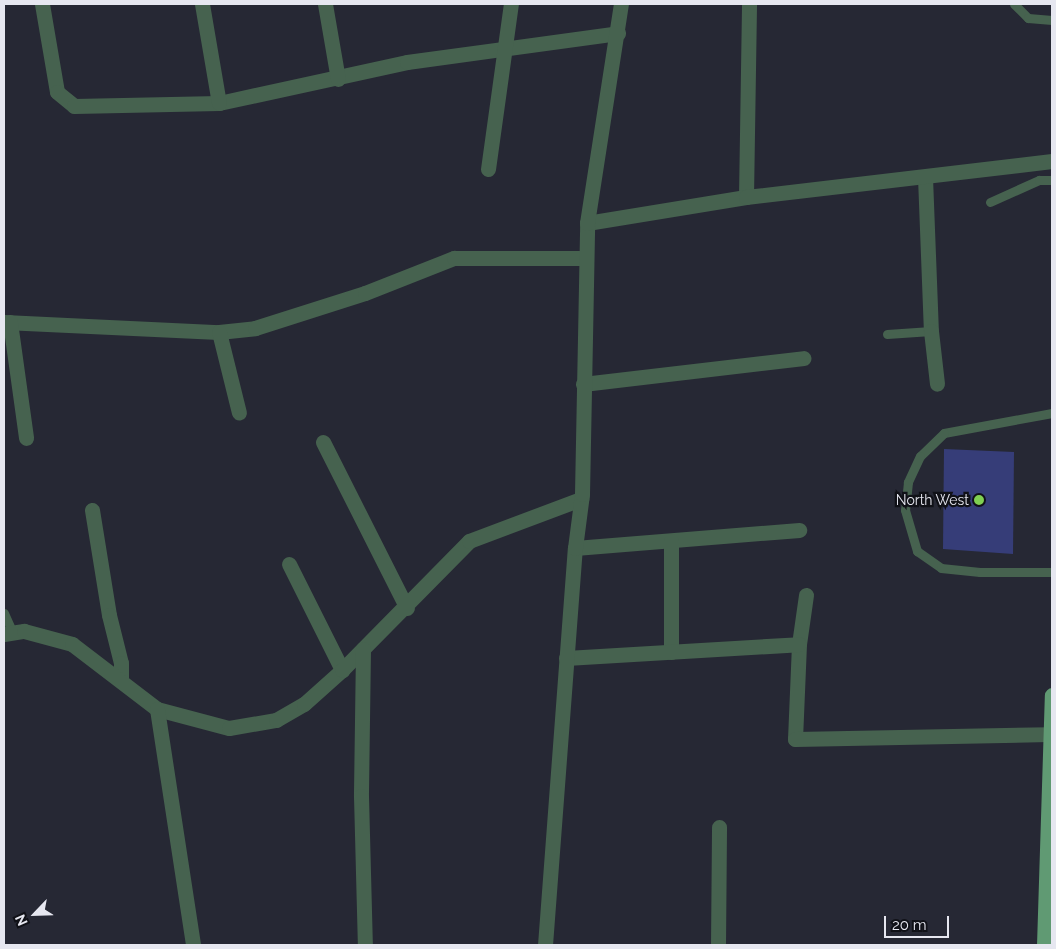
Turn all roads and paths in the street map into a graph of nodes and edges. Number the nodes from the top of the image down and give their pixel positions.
1 (42, 4) edge
2 (202, 4) edge
3 (325, 4) edge
4 (511, 4) edge
5 (621, 4) edge
6 (749, 4) edge
7 (1014, 4) edge
8 (1052, 20) edge
9 (618, 33) junction
10 (503, 46) junction
11 (338, 79) junction
12 (219, 103) junction
13 (1052, 161) edge
14 (488, 170) dead end
15 (925, 178) junction
16 (1052, 180) edge
17 (746, 197) junction
18 (990, 202) dead end
19 (587, 223) junction
20 (585, 258) junction
21 (7, 322) edge
22 (931, 331) junction
23 (219, 332) junction
24 (887, 334) dead end
25 (803, 358) dead end
26 (10, 371) edge
27 (583, 384) junction
28 (937, 384) dead end
29 (239, 413) dead end
30 (1052, 413) edge
31 (26, 438) dead end
32 (323, 442) dead end
33 (582, 499) junction
34 (92, 510) dead end
35 (799, 530) dead end
36 (671, 541) junction
37 (575, 548) junction
38 (289, 564) dead end
39 (1052, 572) edge
40 (806, 595) dead end
41 (407, 608) junction
42 (4, 613) edge
43 (8, 634) edge
44 (799, 644) junction
45 (363, 649) junction
46 (671, 652) junction
47 (566, 658) junction
48 (342, 670) junction
49 (120, 680) junction
50 (1052, 695) edge
51 (157, 709) junction
52 (1049, 734) junction
53 (719, 827) dead end
54 (1049, 866) edge
55 (1047, 942) edge
56 (193, 945) edge
57 (365, 945) edge
58 (545, 945) edge
59 (718, 945) edge

1 - 12 street
2 - 12 street
3 - 11 street
4 - 10 street
5 - 9 street
6 - 17 street
7 - 8 lane
9 - 10 street
9 - 19 street
10 - 11 street
10 - 14 street
11 - 12 street
13 - 15 street
15 - 17 street
15 - 22 street
16 - 18 lane
17 - 19 street
19 - 20 street
20 - 23 street
20 - 27 street
21 - 23 street
21 - 26 street
22 - 24 lane
22 - 28 street
23 - 29 street
25 - 27 street
26 - 31 street
27 - 33 street
30 - 39 lane
32 - 41 street
33 - 37 street
33 - 41 street
34 - 49 street
35 - 36 street
36 - 37 street
36 - 46 street
37 - 47 street
38 - 48 street
40 - 44 street
41 - 45 street
42 - 43 lane
43 - 49 street
44 - 46 street
44 - 52 street
45 - 48 street
45 - 57 street
46 - 47 street
47 - 58 street
48 - 51 street
49 - 51 street
50 - 52 main road
51 - 56 street
52 - 54 main road
53 - 59 street
54 - 55 main road

